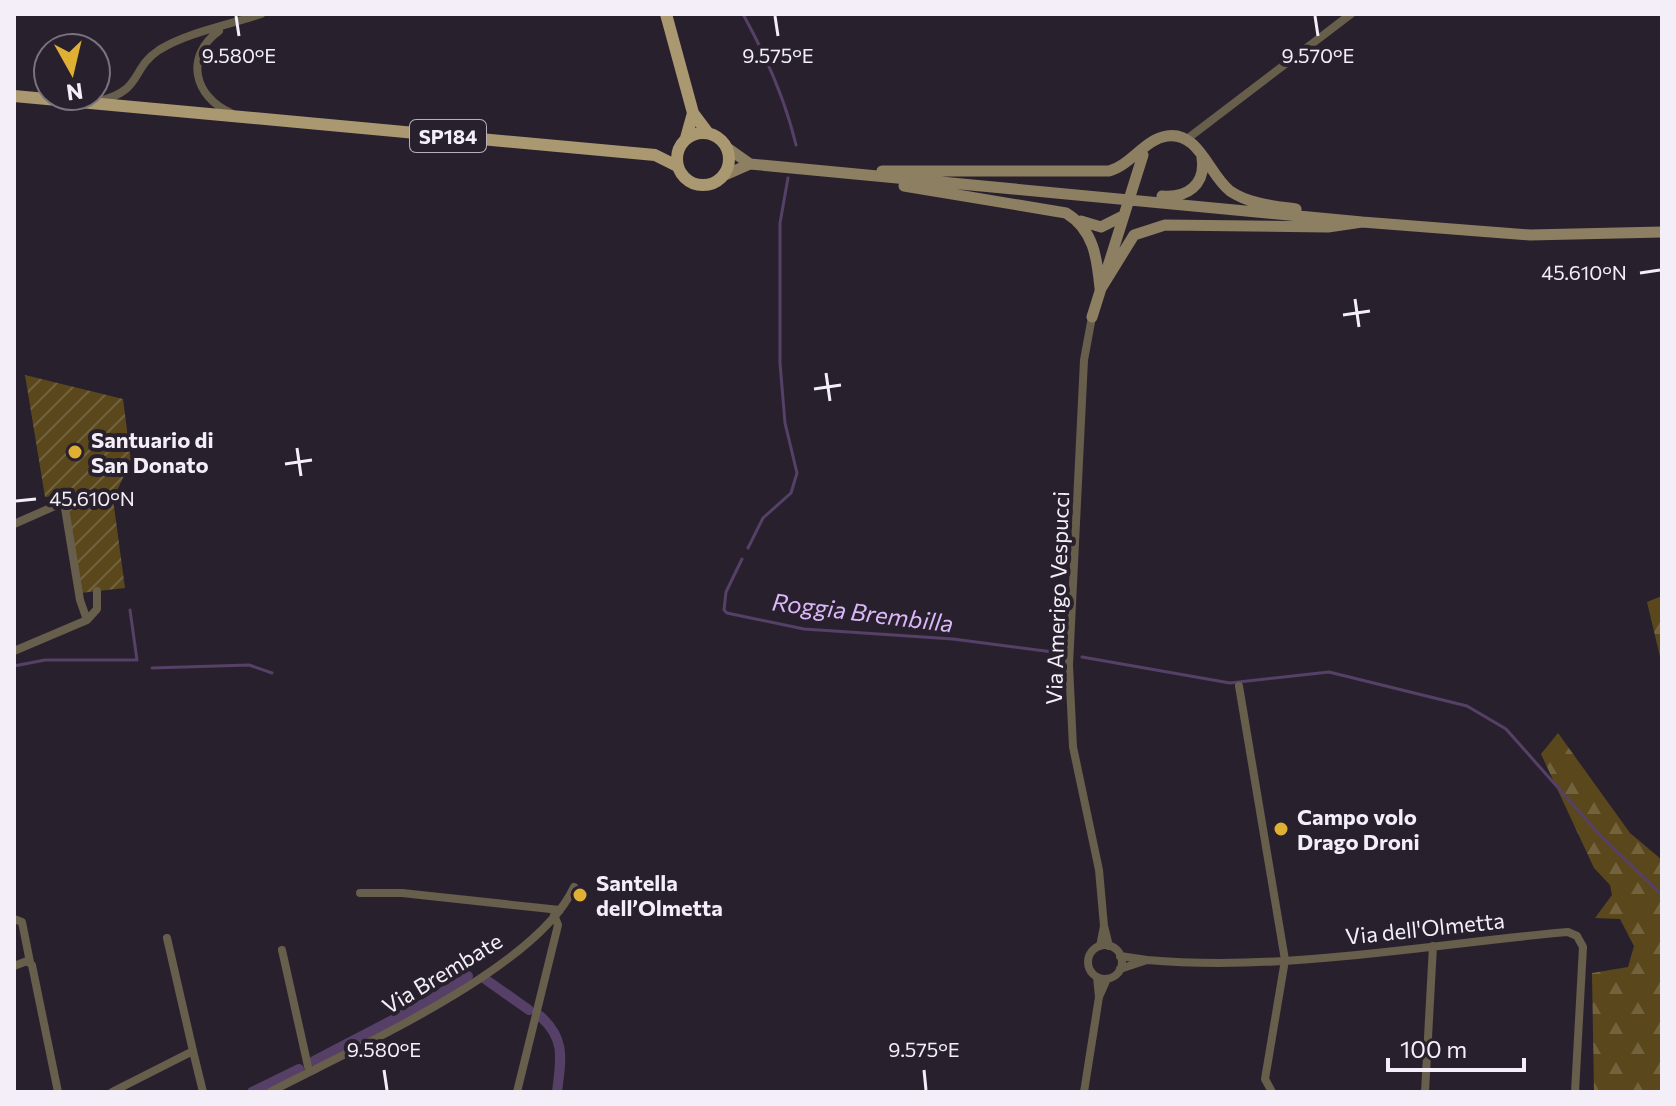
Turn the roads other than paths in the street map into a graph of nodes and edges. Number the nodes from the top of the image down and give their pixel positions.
1 (261, 14) edge
2 (666, 14) edge
3 (1351, 14) edge
4 (226, 26) junction
5 (112, 96) edge
6 (112, 105) edge
7 (693, 113) junction
8 (240, 117) junction
9 (708, 133) junction
10 (1187, 139) junction
11 (684, 140) junction
12 (726, 147) junction
13 (1147, 147) junction
14 (1200, 154) junction
15 (655, 155) junction
16 (750, 164) junction
17 (677, 166) junction
18 (845, 173) junction
19 (725, 175) junction
20 (1152, 199) junction
21 (1121, 217) junction
22 (1077, 219) junction
23 (1344, 221) junction
24 (1362, 222) junction
25 (1662, 232) edge
26 (1100, 290) junction
27 (1092, 317) joint
28 (14, 524) edge
29 (97, 591) dead end
30 (87, 620) junction
31 (14, 651) edge
32 (1239, 686) dead end
33 (574, 887) dead end
34 (360, 893) dead end
35 (557, 912) junction
36 (14, 919) edge
37 (167, 938) dead end
38 (1105, 946) junction
39 (1433, 946) junction
40 (282, 950) dead end
41 (1120, 956) junction
42 (1147, 960) junction
43 (1285, 960) junction
44 (22, 963) edge
45 (1120, 969) junction
46 (1097, 977) junction
47 (1107, 979) junction
48 (1099, 997) junction
49 (193, 1051) junction
50 (309, 1071) junction
51 (58, 1092) edge
52 (112, 1092) edge
53 (203, 1092) edge
54 (270, 1092) edge
55 (517, 1092) edge
56 (1084, 1092) edge
57 (1272, 1092) edge
58 (1425, 1092) edge
59 (1575, 1092) edge

1 - 4 street
2 - 7 main road
3 - 10 street
4 - 5 street
4 - 8 street
6 - 8 main road, SP184
7 - 9 main road
7 - 11 main road
8 - 15 main road, SP184
9 - 11 main road
9 - 12 main road, SP184
10 - 13 main road
10 - 14 main road
11 - 15 main road
11 - 17 main road
12 - 16 main road, SP184
12 - 19 main road
13 - 18 main road
13 - 21 main road
14 - 20 main road
14 - 23 main road
15 - 17 main road, SP184
16 - 18 main road, SP184
16 - 19 main road, SP184
17 - 19 main road, SP184
18 - 20 main road, SP184
18 - 22 main road
20 - 23 main road, SP184
21 - 22 main road
21 - 26 main road
22 - 26 main road
23 - 24 main road, SP184
24 - 25 main road, SP184
24 - 26 main road
26 - 27 main road
27 - 38 street, Via Amerigo Vespucci
28 - 30 street
29 - 30 street
30 - 31 street
32 - 43 street
33 - 35 street, Via Brembate
34 - 35 street
35 - 50 street, Via Brembate
35 - 55 street
36 - 44 street
37 - 49 street
38 - 41 street
38 - 46 street, Via Amerigo Vespucci
39 - 43 street, Via dell'Olmetta
39 - 58 street
39 - 59 street, Via dell'Olmetta
40 - 50 street
41 - 42 street, Via dell'Olmetta
41 - 45 street
42 - 43 street, Via dell'Olmetta
42 - 45 street, Via Amerigo Vespucci
43 - 57 street
44 - 51 street
45 - 47 street, Via Amerigo Vespucci
46 - 47 street
46 - 48 street, Via Amerigo Vespucci
47 - 48 street, Via Amerigo Vespucci
48 - 56 street, Via Amerigo Vespucci
49 - 52 street
49 - 53 street
50 - 54 street, Via Brembate

